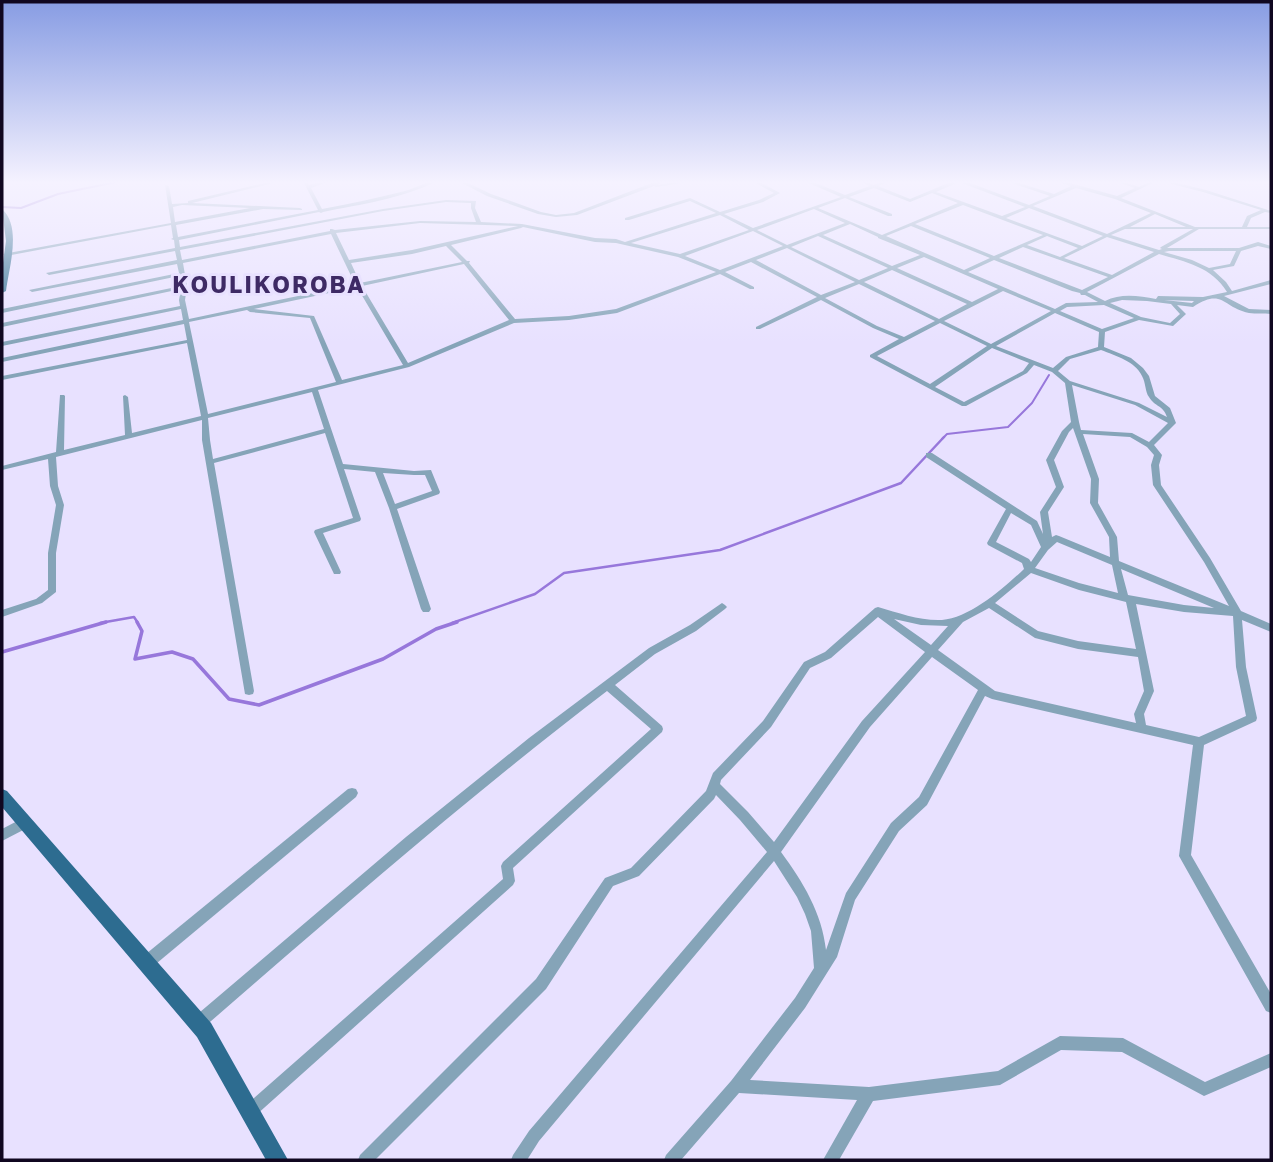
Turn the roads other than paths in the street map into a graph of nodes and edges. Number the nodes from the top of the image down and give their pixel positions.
1 (10, 235) edge
2 (114, 235) edge
3 (174, 235) edge
4 (192, 235) edge
5 (250, 235) edge
6 (317, 235) edge
7 (335, 235) edge
8 (489, 235) edge
9 (574, 235) edge
10 (649, 235) edge
11 (735, 235) edge
12 (764, 235) edge
13 (819, 235) joint
14 (876, 235) edge
15 (884, 235) edge
16 (939, 235) edge
17 (1046, 235) edge
18 (1051, 235) edge
19 (1110, 235) joint
20 (1186, 235) edge
21 (880, 237) junction
22 (174, 239) junction
23 (1096, 242) junction
24 (623, 243) junction
25 (1127, 243) junction
26 (448, 245) junction
27 (1024, 246) junction
28 (788, 247) junction
29 (1271, 247) edge
30 (1084, 248) junction
31 (175, 250) junction
32 (1239, 250) junction
33 (1159, 251) junction
34 (6, 254) junction
35 (924, 255) junction
36 (680, 256) junction
37 (994, 257) junction
38 (1061, 258) junction
39 (752, 260) junction
40 (348, 262) junction
41 (468, 262) junction
42 (178, 263) junction
43 (892, 267) junction
44 (1211, 269) junction
45 (721, 272) junction
46 (963, 272) junction
47 (49, 273) dead end
48 (181, 274) junction
49 (1113, 277) junction
50 (860, 281) junction
51 (1271, 282) edge
52 (358, 284) junction
53 (184, 287) junction
54 (752, 288) dead end
55 (1002, 289) junction
56 (32, 290) dead end
57 (2, 291) edge
58 (1083, 292) junction
59 (1230, 292) junction
60 (1219, 296) junction
61 (822, 297) junction
62 (1199, 299) junction
63 (1154, 302) junction
64 (1084, 303) junction
65 (1105, 303) junction
66 (971, 304) junction
67 (1173, 305) junction
68 (183, 307) junction
69 (242, 309) junction
70 (2, 311) edge
71 (1053, 311) junction
72 (1271, 312) edge
73 (1139, 317) junction
74 (940, 320) junction
75 (513, 321) junction
76 (186, 322) junction
77 (2, 325) edge
78 (758, 328) dead end
79 (1102, 331) junction
80 (904, 339) junction
81 (189, 341) junction
82 (2, 344) edge
83 (991, 346) junction
84 (1101, 348) junction
85 (2, 360) edge
86 (1032, 364) junction
87 (407, 366) junction
88 (1054, 371) junction
89 (2, 378) edge
90 (1068, 382) junction
91 (340, 383) junction
92 (931, 387) junction
93 (315, 390) junction
94 (62, 396) dead end
95 (125, 397) dead end
96 (205, 418) junction
97 (1076, 422) junction
98 (1172, 424) junction
99 (328, 430) junction
100 (1079, 432) junction
101 (129, 436) junction
102 (1150, 444) junction
103 (56, 454) junction
104 (929, 455) dead end
105 (210, 462) junction
106 (339, 466) junction
107 (2, 468) edge
108 (377, 470) junction
109 (393, 508) junction
110 (1010, 508) junction
111 (1046, 548) junction
112 (1115, 561) junction
113 (1028, 569) junction
114 (337, 572) dead end
115 (1127, 598) junction
116 (990, 604) junction
117 (722, 607) dead end
118 (426, 609) dead end
119 (878, 611) junction
120 (1237, 613) junction
121 (2, 614) edge
122 (960, 619) junction
123 (1271, 628) edge
124 (930, 651) junction
125 (1142, 654) junction
126 (609, 686) junction
127 (984, 688) junction
128 (249, 691) dead end
129 (1142, 729) junction
130 (1199, 742) junction
131 (714, 786) junction
132 (352, 793) dead end
133 (2, 796) edge
134 (25, 823) junction
135 (2, 835) edge
136 (774, 852) junction
137 (146, 963) junction
138 (821, 969) junction
139 (1271, 1006) edge
140 (198, 1023) junction
141 (1271, 1060) edge
142 (736, 1086) junction
143 (869, 1094) junction
144 (250, 1111) junction
145 (278, 1160) edge
146 (365, 1160) edge
147 (517, 1160) edge
148 (671, 1160) edge
149 (831, 1160) edge

1 - 34 main road
2 - 34 street
3 - 22 street
4 - 22 street
5 - 31 street
6 - 42 street
7 - 40 street
8 - 26 street
9 - 24 street
10 - 24 street
11 - 36 street
12 - 28 street
13 - 28 street
13 - 43 street
14 - 21 street
15 - 21 street
16 - 37 street
17 - 27 street
18 - 30 street
19 - 23 street
19 - 25 street
20 - 33 street
21 - 35 street
22 - 31 street
23 - 25 street
23 - 30 street
24 - 36 street
25 - 33 street
26 - 40 street
26 - 41 street
27 - 37 street
27 - 38 street
28 - 39 street
28 - 50 street
29 - 32 street
30 - 38 street
31 - 42 street
31 - 47 street
32 - 33 street
32 - 44 street
33 - 44 street
33 - 49 street
34 - 57 main road
35 - 43 street
35 - 46 street
36 - 45 street
37 - 46 street
37 - 58 street
38 - 49 street
39 - 45 street
39 - 61 street
40 - 52 street
41 - 52 street
41 - 75 street
42 - 48 street
42 - 56 street
43 - 50 street
43 - 66 street
44 - 59 street
45 - 54 street
45 - 75 street
46 - 55 street
48 - 53 street
48 - 70 street
49 - 58 street
50 - 61 street
50 - 74 street
51 - 59 street
52 - 69 street
52 - 87 street
53 - 68 street
53 - 77 street
55 - 66 street
55 - 71 street
58 - 64 street
58 - 65 street
59 - 60 street
60 - 62 street
60 - 72 street
61 - 78 street
61 - 80 street
62 - 63 street
62 - 67 street
63 - 65 street
63 - 67 street
64 - 65 street
64 - 71 street
65 - 73 street
66 - 74 street
67 - 73 street
68 - 76 street
68 - 82 street
69 - 76 street
69 - 91 street
71 - 79 street
71 - 83 street
73 - 79 street
74 - 80 street
74 - 83 street
75 - 87 street
76 - 81 street
76 - 85 street
79 - 84 street
80 - 92 street
81 - 89 street
81 - 96 street
83 - 86 street
83 - 92 street
84 - 88 street
84 - 98 street
86 - 88 street
86 - 92 street
87 - 91 street
88 - 90 street
90 - 97 street
90 - 98 street
91 - 93 street
93 - 96 street
93 - 99 street
94 - 103 street
95 - 101 street
96 - 101 street
96 - 105 street
97 - 100 street
97 - 111 street
98 - 102 street
99 - 105 street
99 - 106 street
100 - 102 street
100 - 112 street
101 - 103 street
102 - 120 street
103 - 107 street
103 - 121 street
104 - 110 street
105 - 128 street
106 - 108 street
106 - 114 street
108 - 109 street
108 - 109 street
109 - 118 street
110 - 111 street
110 - 113 street
111 - 112 street
111 - 113 street
112 - 115 street
112 - 120 street
113 - 115 street
113 - 116 street
115 - 120 street
115 - 125 street
116 - 122 street
116 - 125 street
117 - 126 street
119 - 122 street
119 - 124 street
119 - 131 street
120 - 123 street
120 - 130 street
122 - 124 street
124 - 127 street
124 - 136 street
125 - 129 street
126 - 140 street
126 - 144 street
127 - 129 street
127 - 138 street
129 - 130 street
130 - 139 street
131 - 136 street
131 - 146 street
132 - 137 street
133 - 134 main road
134 - 135 street
134 - 137 main road
136 - 138 street
136 - 147 street
137 - 140 main road
138 - 142 street
140 - 144 main road
141 - 143 street
142 - 143 street
142 - 148 street
143 - 149 street
144 - 145 main road

